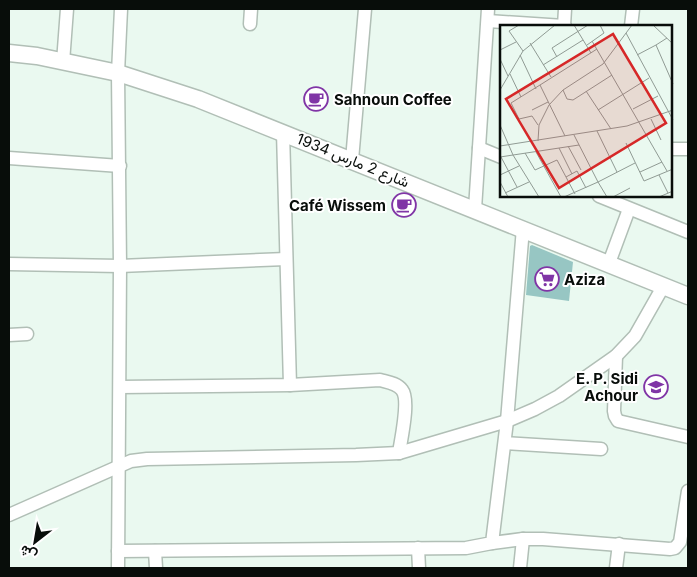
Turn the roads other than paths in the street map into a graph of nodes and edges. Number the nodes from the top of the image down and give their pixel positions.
1 (67, 9) edge
2 (121, 9) edge
3 (251, 9) edge
4 (365, 9) edge
5 (564, 9) edge
6 (632, 9) edge
7 (488, 15) edge
8 (250, 24) dead end
9 (537, 25) edge
10 (565, 25) edge
11 (631, 25) edge
12 (9, 52) edge
13 (63, 62) junction
14 (118, 73) junction
15 (283, 132) junction
16 (479, 148) junction
17 (672, 149) edge
18 (688, 149) edge
19 (500, 157) edge
20 (9, 158) edge
21 (352, 160) junction
22 (120, 166) junction
23 (604, 198) edge
24 (475, 209) junction
25 (629, 209) junction
26 (523, 228) junction
27 (688, 232) edge
28 (286, 260) junction
29 (609, 263) junction
30 (9, 264) edge
31 (120, 266) junction
32 (664, 285) junction
33 (688, 296) edge
34 (27, 334) dead end
35 (9, 335) edge
36 (616, 356) junction
37 (290, 385) junction
38 (120, 387) junction
39 (507, 421) junction
40 (688, 437) edge
41 (505, 443) junction
42 (601, 449) dead end
43 (399, 453) junction
44 (120, 466) junction
45 (688, 491) edge
46 (9, 514) edge
47 (522, 539) junction
48 (492, 542) junction
49 (619, 544) junction
50 (418, 548) junction
51 (118, 551) junction
52 (155, 552) junction
53 (118, 568) edge
54 (156, 568) edge
55 (419, 568) edge
56 (520, 568) edge
57 (616, 568) edge

1 - 13 street
2 - 14 street
3 - 8 street
4 - 21 street
5 - 10 street
6 - 11 street
7 - 9 street
7 - 16 street
12 - 13 street, شارع 2 مارس 1934
13 - 14 street, شارع 2 مارس 1934
14 - 15 street, شارع 2 مارس 1934
14 - 22 street
15 - 21 street, شارع 2 مارس 1934
15 - 28 street
16 - 19 street
16 - 24 street
17 - 18 street
20 - 22 street
21 - 24 street, شارع 2 مارس 1934
22 - 31 street
23 - 25 street
24 - 26 street, شارع 2 مارس 1934
25 - 27 street
25 - 29 street
26 - 29 street, شارع 2 مارس 1934
26 - 39 street
28 - 31 street
28 - 37 street
29 - 32 street, شارع 2 مارس 1934
30 - 31 street
31 - 38 street
32 - 33 street, شارع 2 مارس 1934
32 - 36 street
34 - 35 street
36 - 39 street
36 - 40 street
37 - 38 street
37 - 43 street
38 - 44 street
39 - 41 street
39 - 43 street
41 - 42 street
41 - 48 street
43 - 44 street
44 - 46 street
44 - 51 street
45 - 49 street
47 - 48 street
47 - 49 street
47 - 56 street
48 - 50 street
49 - 57 street
50 - 52 street
50 - 55 street
51 - 52 street
51 - 53 street
52 - 54 street

